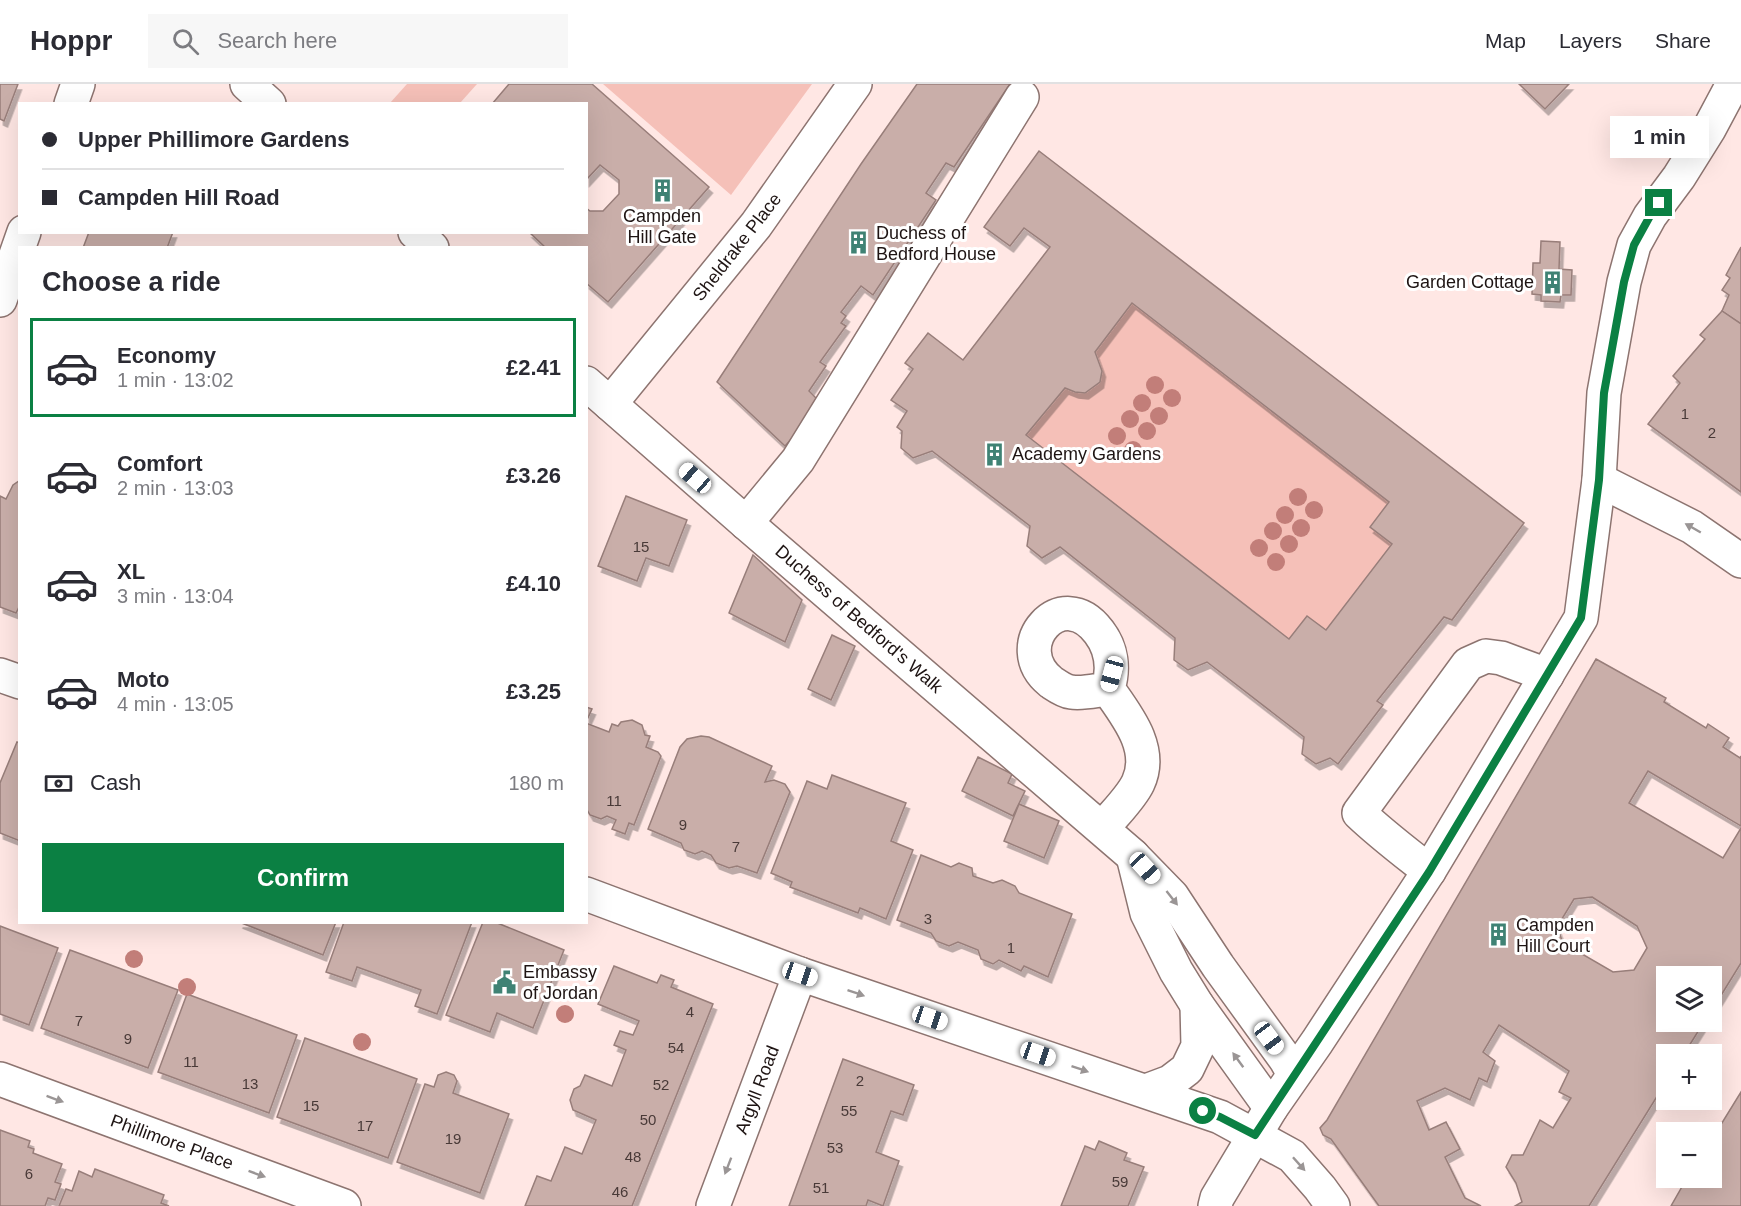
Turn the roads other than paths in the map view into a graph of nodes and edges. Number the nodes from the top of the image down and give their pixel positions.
1 (78, 84) edge
2 (247, 84) edge
3 (855, 84) edge
4 (1731, 85) edge
5 (1022, 97) dead end
6 (72, 102) edge
7 (267, 102) edge
8 (417, 234) edge
9 (430, 246) edge
10 (18, 249) edge
11 (0, 300) edge
12 (588, 385) edge
13 (610, 404) junction
14 (1599, 480) junction
15 (747, 523) junction
16 (1741, 561) edge
17 (0, 675) edge
18 (1547, 675) junction
19 (18, 681) edge
20 (1108, 689) dead end
21 (1103, 828) junction
22 (1132, 855) junction
23 (1429, 872) junction
24 (588, 895) edge
25 (800, 974) junction
26 (1197, 1005) junction
27 (1294, 1074) junction
28 (0, 1078) edge
29 (1146, 1091) junction
30 (1272, 1108) junction
31 (1255, 1135) junction
32 (344, 1206) edge
33 (713, 1206) edge
34 (1215, 1206) edge
35 (1333, 1206) edge

1 - 6 street
2 - 7 street
3 - 13 street, Sheldrake Place
4 - 14 street
5 - 15 street
8 - 9 street
10 - 11 street
12 - 13 street, Duchess of Bedford's Walk
13 - 15 street, Duchess of Bedford's Walk
16 -> 14 street
14 - 18 street
15 - 21 street, Duchess of Bedford's Walk
17 - 19 street
18 - 23 street
18 - 23 street
20 - 21 street
21 - 22 street, Duchess of Bedford's Walk
22 - 26 street
22 -> 27 street, Duchess of Bedford's Walk
23 - 27 street
24 - 25 street
25 -> 29 street
25 -> 33 street, Argyll Road
26 - 29 street
30 -> 26 street
27 - 30 street
28 -> 32 street, Phillimore Place
29 - 31 street
30 - 31 street
31 - 34 street
31 -> 35 street

